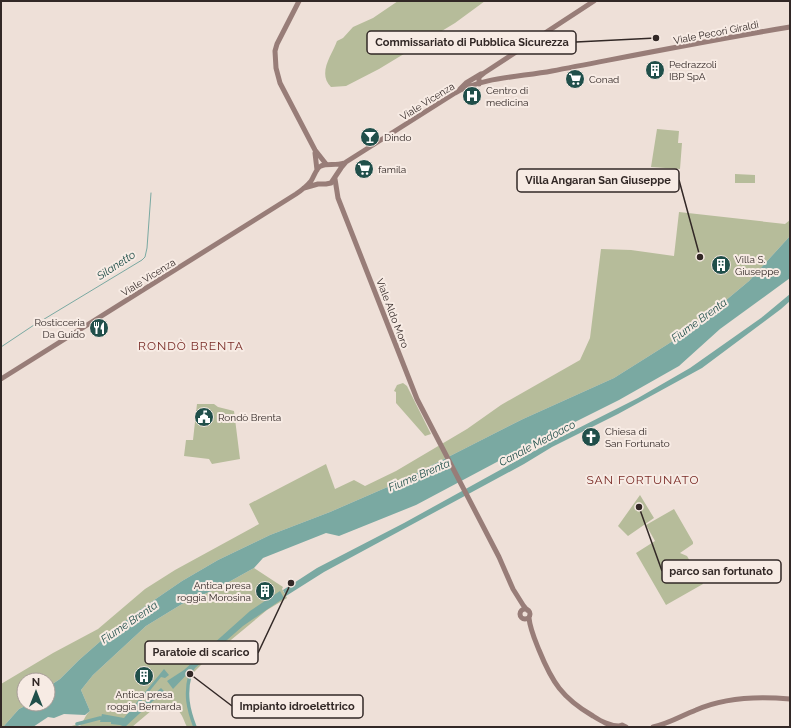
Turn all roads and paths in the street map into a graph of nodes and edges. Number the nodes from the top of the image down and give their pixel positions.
1 (299, 1) edge
2 (594, 1) edge
3 (790, 27) edge
4 (491, 68) junction
5 (484, 73) junction
6 (497, 80) junction
7 (481, 83) junction
8 (460, 90) junction
9 (314, 150) junction
10 (346, 162) junction
11 (328, 165) junction
12 (316, 172) junction
13 (335, 178) junction
14 (324, 184) junction
15 (304, 188) junction
16 (336, 192) junction
17 (1, 379) edge
18 (513, 589) junction
19 (527, 610) junction
20 (521, 612) junction
21 (527, 618) junction
22 (790, 700) edge
23 (603, 722) junction
24 (609, 727) edge
25 (618, 727) edge
26 (626, 727) edge
27 (653, 727) edge

1 - 9 main road
2 - 4 main road
3 - 6 main road, Viale Pecori Giraldi
4 - 5 main road
4 - 6 main road
4 - 7 main road
5 - 7 main road
5 - 8 main road
6 - 7 main road, Viale Pecori Giraldi
7 - 8 main road, Viale Vicenza
8 - 10 main road, Viale Vicenza
9 - 11 main road
9 - 12 main road
10 - 11 main road, Viale Vicenza
10 - 13 main road, Viale Vicenza
11 - 12 main road, Viale Vicenza
11 - 13 main road
12 - 14 main road
12 - 15 main road, Viale Vicenza
13 - 14 main road, Viale Vicenza
13 - 16 main road, Viale Aldo Moro
14 - 15 main road, Viale Vicenza
14 - 16 main road
15 - 17 main road, Viale Vicenza
16 - 18 main road, Viale Aldo Moro
18 - 19 main road
18 - 20 main road
19 - 20 main road
19 - 21 main road
20 - 21 main road
21 - 23 main road
22 - 27 main road
23 - 24 main road
23 - 25 main road
25 - 26 main road

